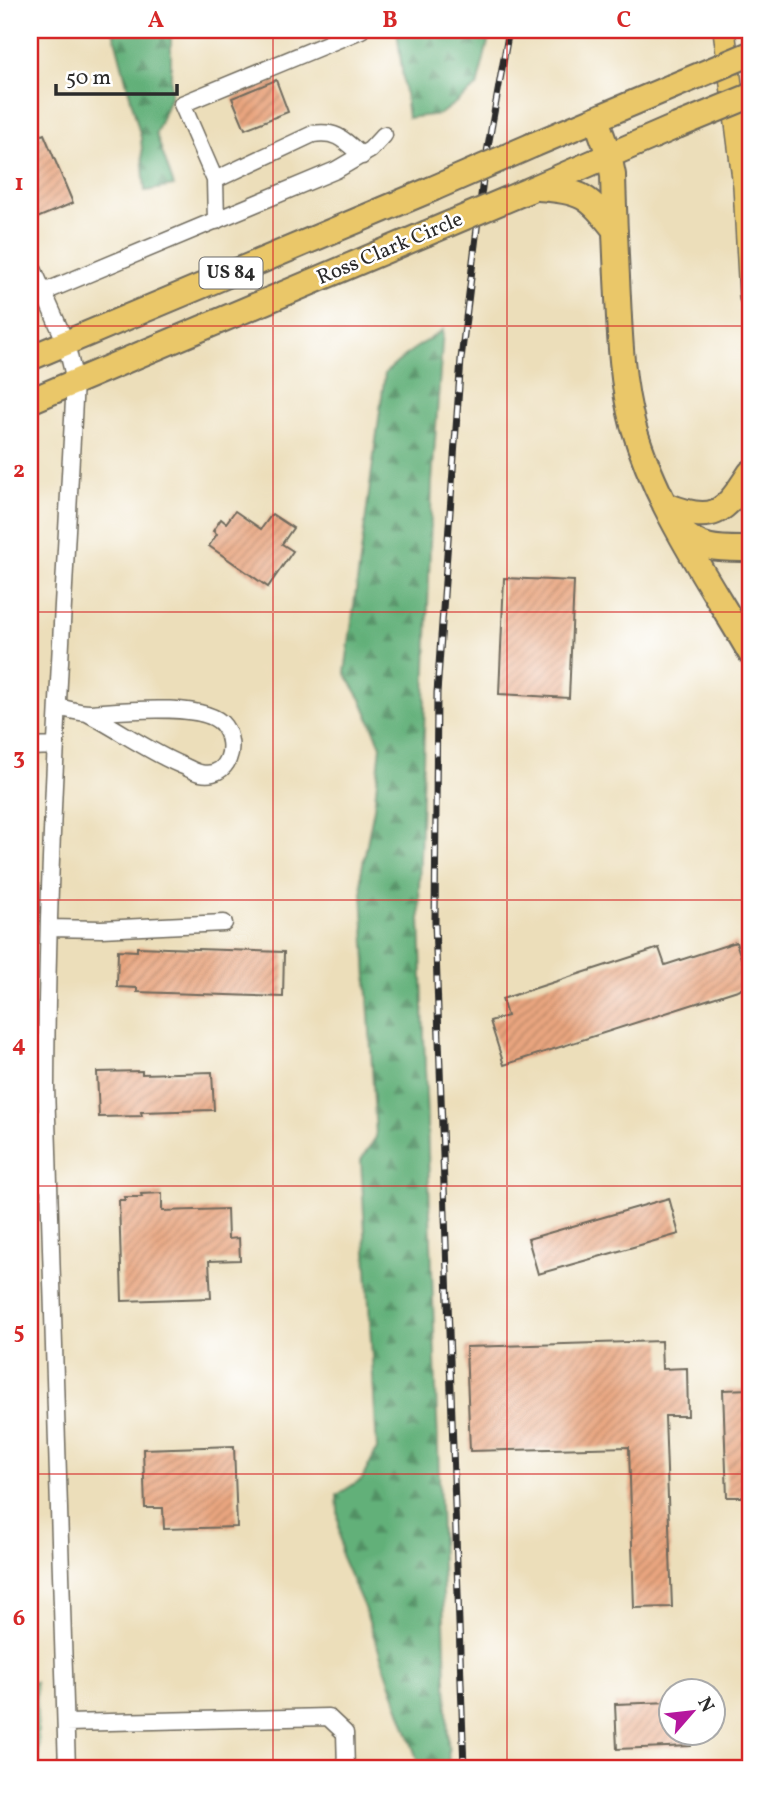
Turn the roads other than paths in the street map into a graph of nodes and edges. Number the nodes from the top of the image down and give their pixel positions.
1 (361, 30) edge
2 (724, 30) edge
3 (750, 54) edge
4 (750, 96) edge
5 (596, 119) junction
6 (384, 135) dead end
7 (362, 156) junction
8 (610, 156) junction
9 (215, 180) junction
10 (747, 185) edge
11 (531, 189) junction
12 (216, 220) junction
13 (615, 230) junction
14 (30, 262) edge
15 (37, 296) edge
16 (750, 297) edge
17 (66, 343) junction
18 (30, 358) edge
19 (75, 381) junction
20 (30, 401) edge
21 (750, 473) edge
22 (666, 505) junction
23 (678, 526) junction
24 (750, 550) edge
25 (750, 652) edge
26 (58, 707) junction
27 (87, 713) junction
28 (56, 746) junction
29 (30, 747) edge
30 (224, 923) dead end
31 (48, 928) junction
32 (38, 984) edge
33 (48, 1178) junction
34 (30, 1186) edge
35 (66, 1723) junction
36 (67, 1769) edge
37 (346, 1769) edge

1 - 9 street
2 - 10 main road
3 - 5 highway, Ross Clark Circle / US 84, bridge
4 - 8 highway, Ross Clark Circle / US 84, bridge
5 - 8 highway
5 - 17 highway, Ross Clark Circle / US 84, bridge
6 - 7 street
7 - 9 street
7 - 12 street
8 - 11 highway, Ross Clark Circle / US 84
8 - 13 highway
9 - 12 street
10 - 16 main road
11 - 13 highway
11 - 19 highway, Ross Clark Circle / US 84, bridge
12 - 15 street
13 - 22 highway
14 - 15 street
15 - 17 street
17 - 18 highway, Ross Clark Circle / US 84
17 - 19 street
19 - 20 highway, Ross Clark Circle / US 84
19 - 26 street
21 - 22 highway
22 - 23 highway
23 - 24 highway
23 - 25 highway
26 - 27 street
26 - 28 street
27 - 27 street
28 - 29 street
28 - 31 street
30 - 31 street
31 - 32 street
32 - 33 street
33 - 34 street
33 - 35 street
35 - 36 street
35 - 37 street

